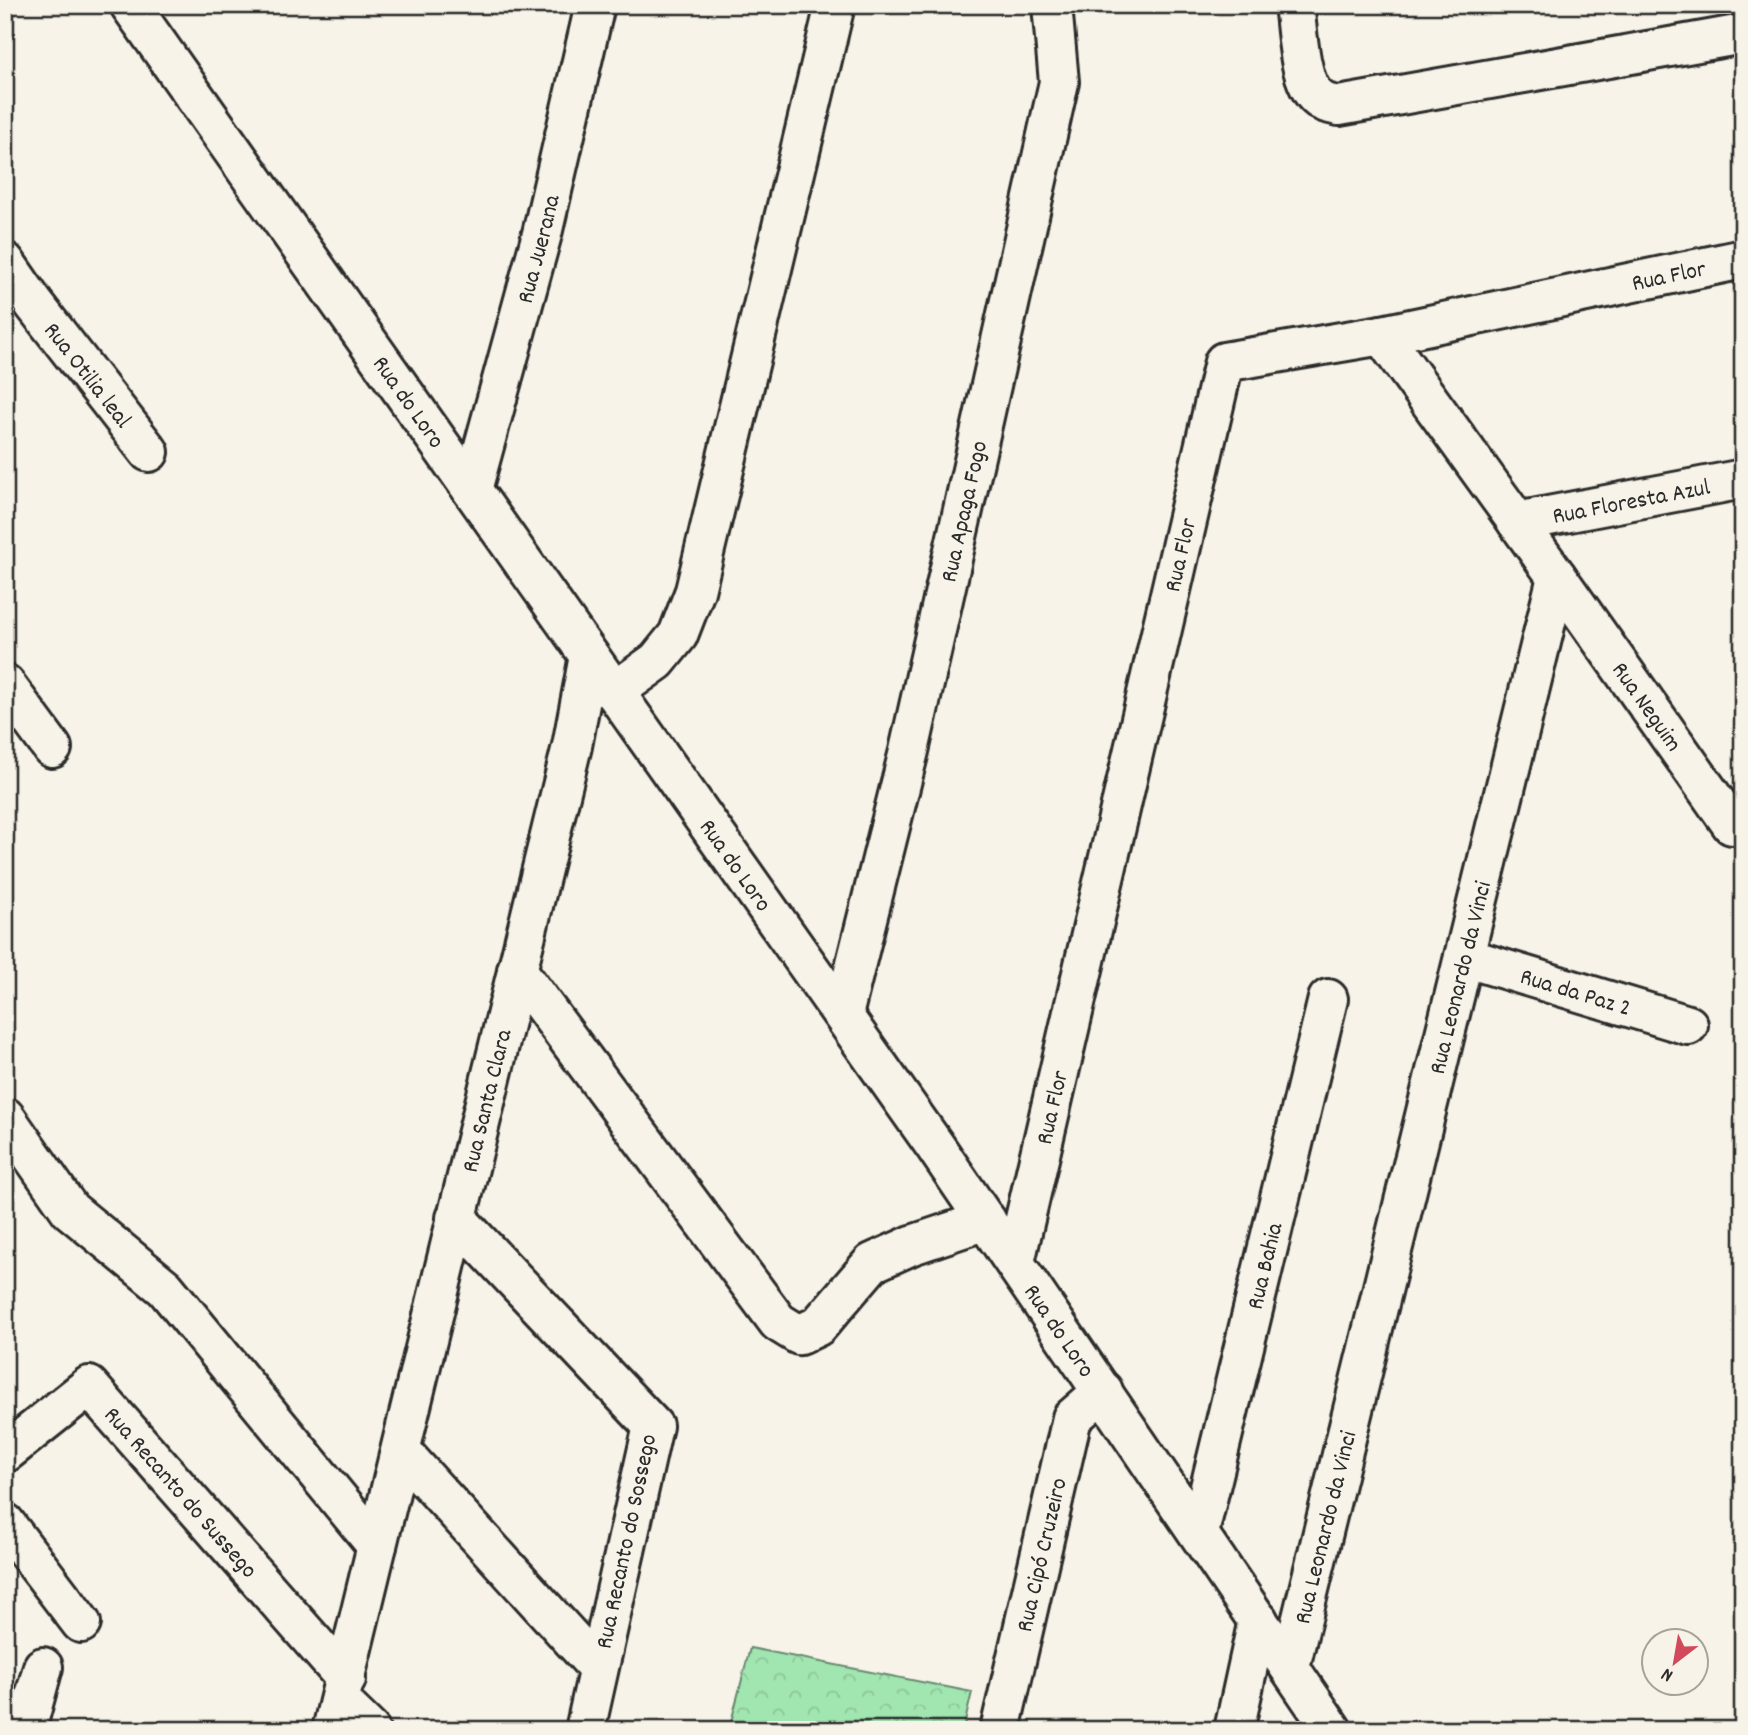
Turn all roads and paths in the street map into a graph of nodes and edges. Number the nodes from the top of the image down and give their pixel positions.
1 (130, 5) edge
2 (595, 5) edge
3 (835, 5) edge
4 (1052, 5) edge
5 (1294, 5) edge
6 (1743, 34) edge
7 (1743, 258) edge
8 (5, 262) edge
9 (1382, 334) junction
10 (149, 452) dead end
11 (1743, 479) edge
12 (472, 490) junction
13 (1517, 522) junction
14 (1557, 577) junction
15 (589, 656) junction
16 (5, 684) edge
17 (614, 692) junction
18 (52, 748) dead end
19 (1743, 824) edge
20 (1464, 957) junction
21 (517, 970) junction
22 (1328, 999) dead end
23 (843, 1015) junction
24 (1688, 1024) dead end
25 (5, 1117) edge
26 (456, 1218) junction
27 (986, 1220) junction
28 (1015, 1262) junction
29 (1103, 1391) junction
30 (401, 1451) junction
31 (5, 1453) edge
32 (5, 1523) edge
33 (1199, 1533) junction
34 (376, 1546) junction
35 (1258, 1620) junction
36 (81, 1623) dead end
37 (43, 1667) dead end
38 (1290, 1667) junction
39 (598, 1668) junction
40 (340, 1704) edge
41 (26, 1730) edge
42 (370, 1730) edge
43 (585, 1730) edge
44 (1000, 1730) edge
45 (1234, 1730) edge
46 (1332, 1730) edge

1 - 12 street, Rua do Loro
2 - 12 street, Rua Juerana
3 - 17 street
4 - 23 street, Rua Apaga Fogo
5 - 6 street
7 - 9 street, Rua Flor
8 - 10 street, Rua Otilia leal
9 - 13 street
9 - 28 street, Rua Flor
11 - 13 street, Rua Floresta Azul
12 - 15 street, Rua do Loro
13 - 14 street
14 - 19 street, Rua Neguim
14 - 20 street, Rua Leonardo da Vinci
15 - 17 street, Rua do Loro
15 - 21 street, Rua Santa Clara
16 - 18 street
17 - 23 street, Rua do Loro
20 - 24 street, Rua da Paz 2
20 - 38 street, Rua Leonardo da Vinci
21 - 26 street, Rua Santa Clara
21 - 27 street
22 - 33 street, Rua Bahia
23 - 27 street, Rua do Loro
25 - 34 street
26 - 30 street, Rua Santa Clara
26 - 39 street, Rua Recanto do Sossego
27 - 28 street, Rua do Loro
28 - 29 street, Rua do Loro
29 - 33 street, Rua do Loro
29 - 44 street, Rua Cipó Cruzeiro
30 - 34 street, Rua Santa Clara
30 - 39 street
31 - 40 street, Rua Recanto do Sussego
32 - 36 street
33 - 35 street, Rua do Loro
34 - 40 street, Rua Santa Clara
35 - 38 street, Rua do Loro
35 - 45 street
37 - 41 street
38 - 46 street, Rua do Loro
39 - 43 street, Rua Recanto do Sossego
40 - 42 street

